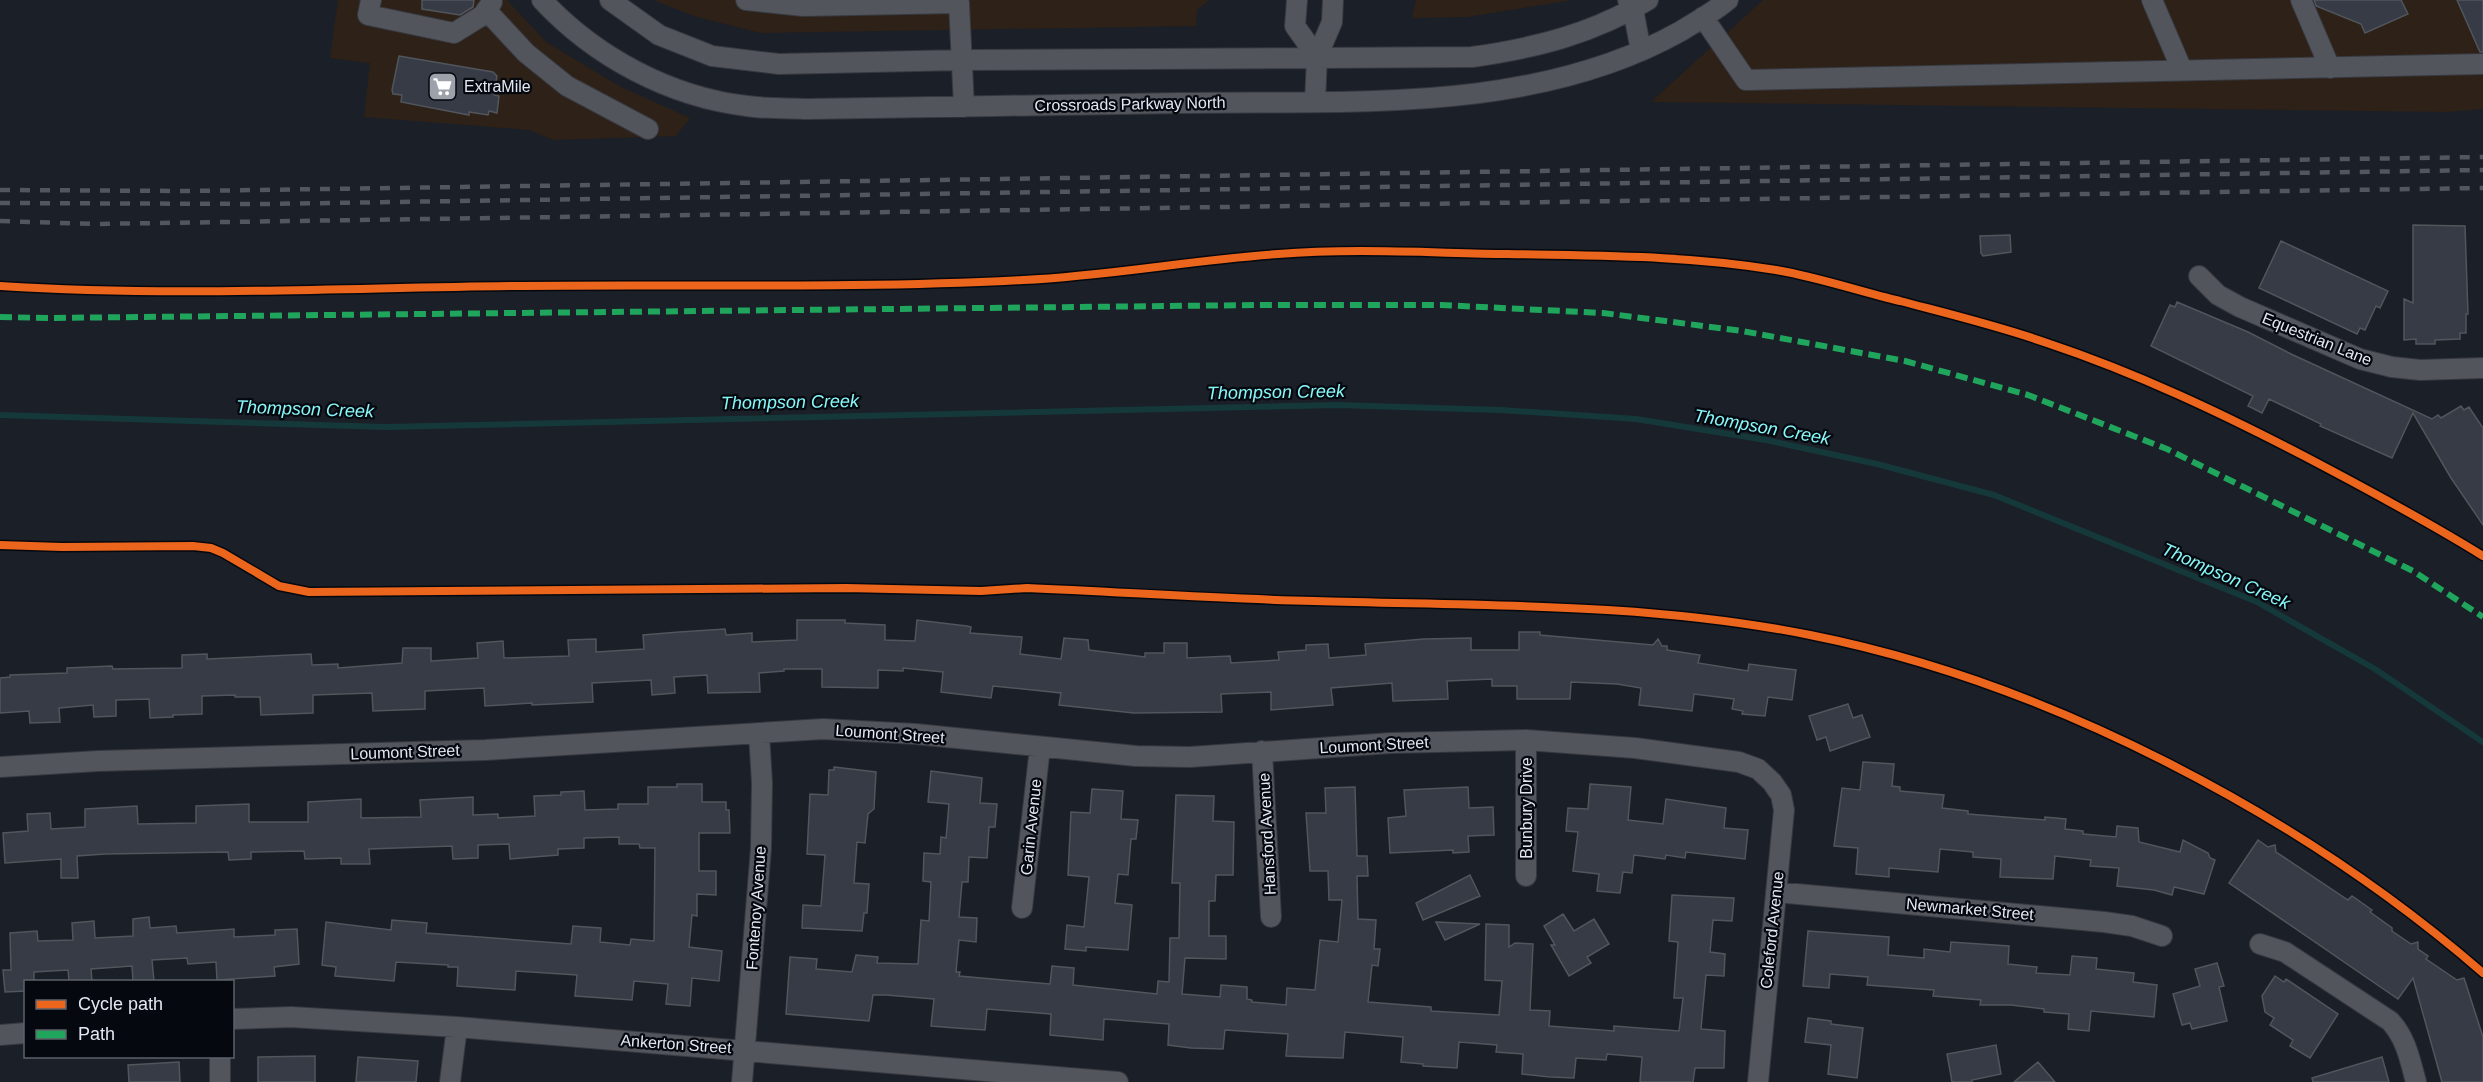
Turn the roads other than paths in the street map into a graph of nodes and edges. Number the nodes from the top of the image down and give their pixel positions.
1 (371, 0) edge
2 (542, 0) edge
3 (610, 0) edge
4 (746, 0) edge
5 (1297, 0) edge
6 (1333, 0) edge
7 (1728, 0) edge
8 (2152, 0) edge
9 (2301, 0) edge
10 (958, 2) edge
11 (1637, 3) edge
12 (490, 5) edge
13 (1703, 17) junction
14 (1641, 51) junction
15 (1317, 57) junction
16 (963, 60) junction
17 (2483, 64) edge
18 (2330, 68) junction
19 (2182, 70) junction
20 (1315, 102) junction
21 (964, 107) junction
22 (648, 129) dead end
23 (2199, 276) dead end
24 (2483, 368) edge
25 (759, 733) junction
26 (1526, 740) junction
27 (1040, 747) junction
28 (1262, 751) junction
29 (0, 767) edge
30 (1772, 782) joint
31 (1526, 876) dead end
32 (1776, 892) junction
33 (1022, 908) dead end
34 (1271, 917) dead end
35 (2162, 936) dead end
36 (2260, 944) dead end
37 (234, 1019) edge
38 (457, 1027) junction
39 (24, 1033) edge
40 (0, 1035) edge
41 (745, 1049) junction
42 (220, 1058) edge
43 (962, 1075) edge
44 (220, 1082) edge
45 (450, 1082) edge
46 (742, 1082) edge
47 (1118, 1082) edge
48 (1758, 1082) edge
49 (2416, 1082) edge

1 - 12 street
2 - 21 street, Crossroads Parkway North
3 - 16 street
4 - 10 street
5 - 15 street
6 - 15 street
7 - 13 street, Crossroads Parkway North
8 - 19 street
9 - 18 street
10 - 16 street
11 - 14 street
11 - 15 street
12 - 22 street
13 - 14 street, Crossroads Parkway North
13 - 19 street
14 - 20 street, Crossroads Parkway North
15 - 16 street
15 - 20 street
16 - 21 street
17 - 18 street
18 - 19 street
20 - 21 street, Crossroads Parkway North
23 - 24 street, Equestrian Lane
25 - 27 street, Loumont Street
25 - 29 street, Loumont Street
25 - 41 street, Fontenoy Avenue
26 - 28 street, Loumont Street
26 - 30 street, Loumont Street
26 - 31 street, Bunbury Drive
27 - 28 street, Loumont Street
27 - 33 street, Garin Avenue
28 - 34 street, Hansford Avenue
30 - 32 street, Coleford Avenue
32 - 35 street, Newmarket Street
32 - 48 street, Coleford Avenue
36 - 49 street
37 - 38 street, Ankerton Street
38 - 41 street, Ankerton Street
38 - 45 street
39 - 40 street
41 - 43 street, Ankerton Street
41 - 46 street, Fontenoy Avenue
42 - 44 street
43 - 47 street, Ankerton Street

